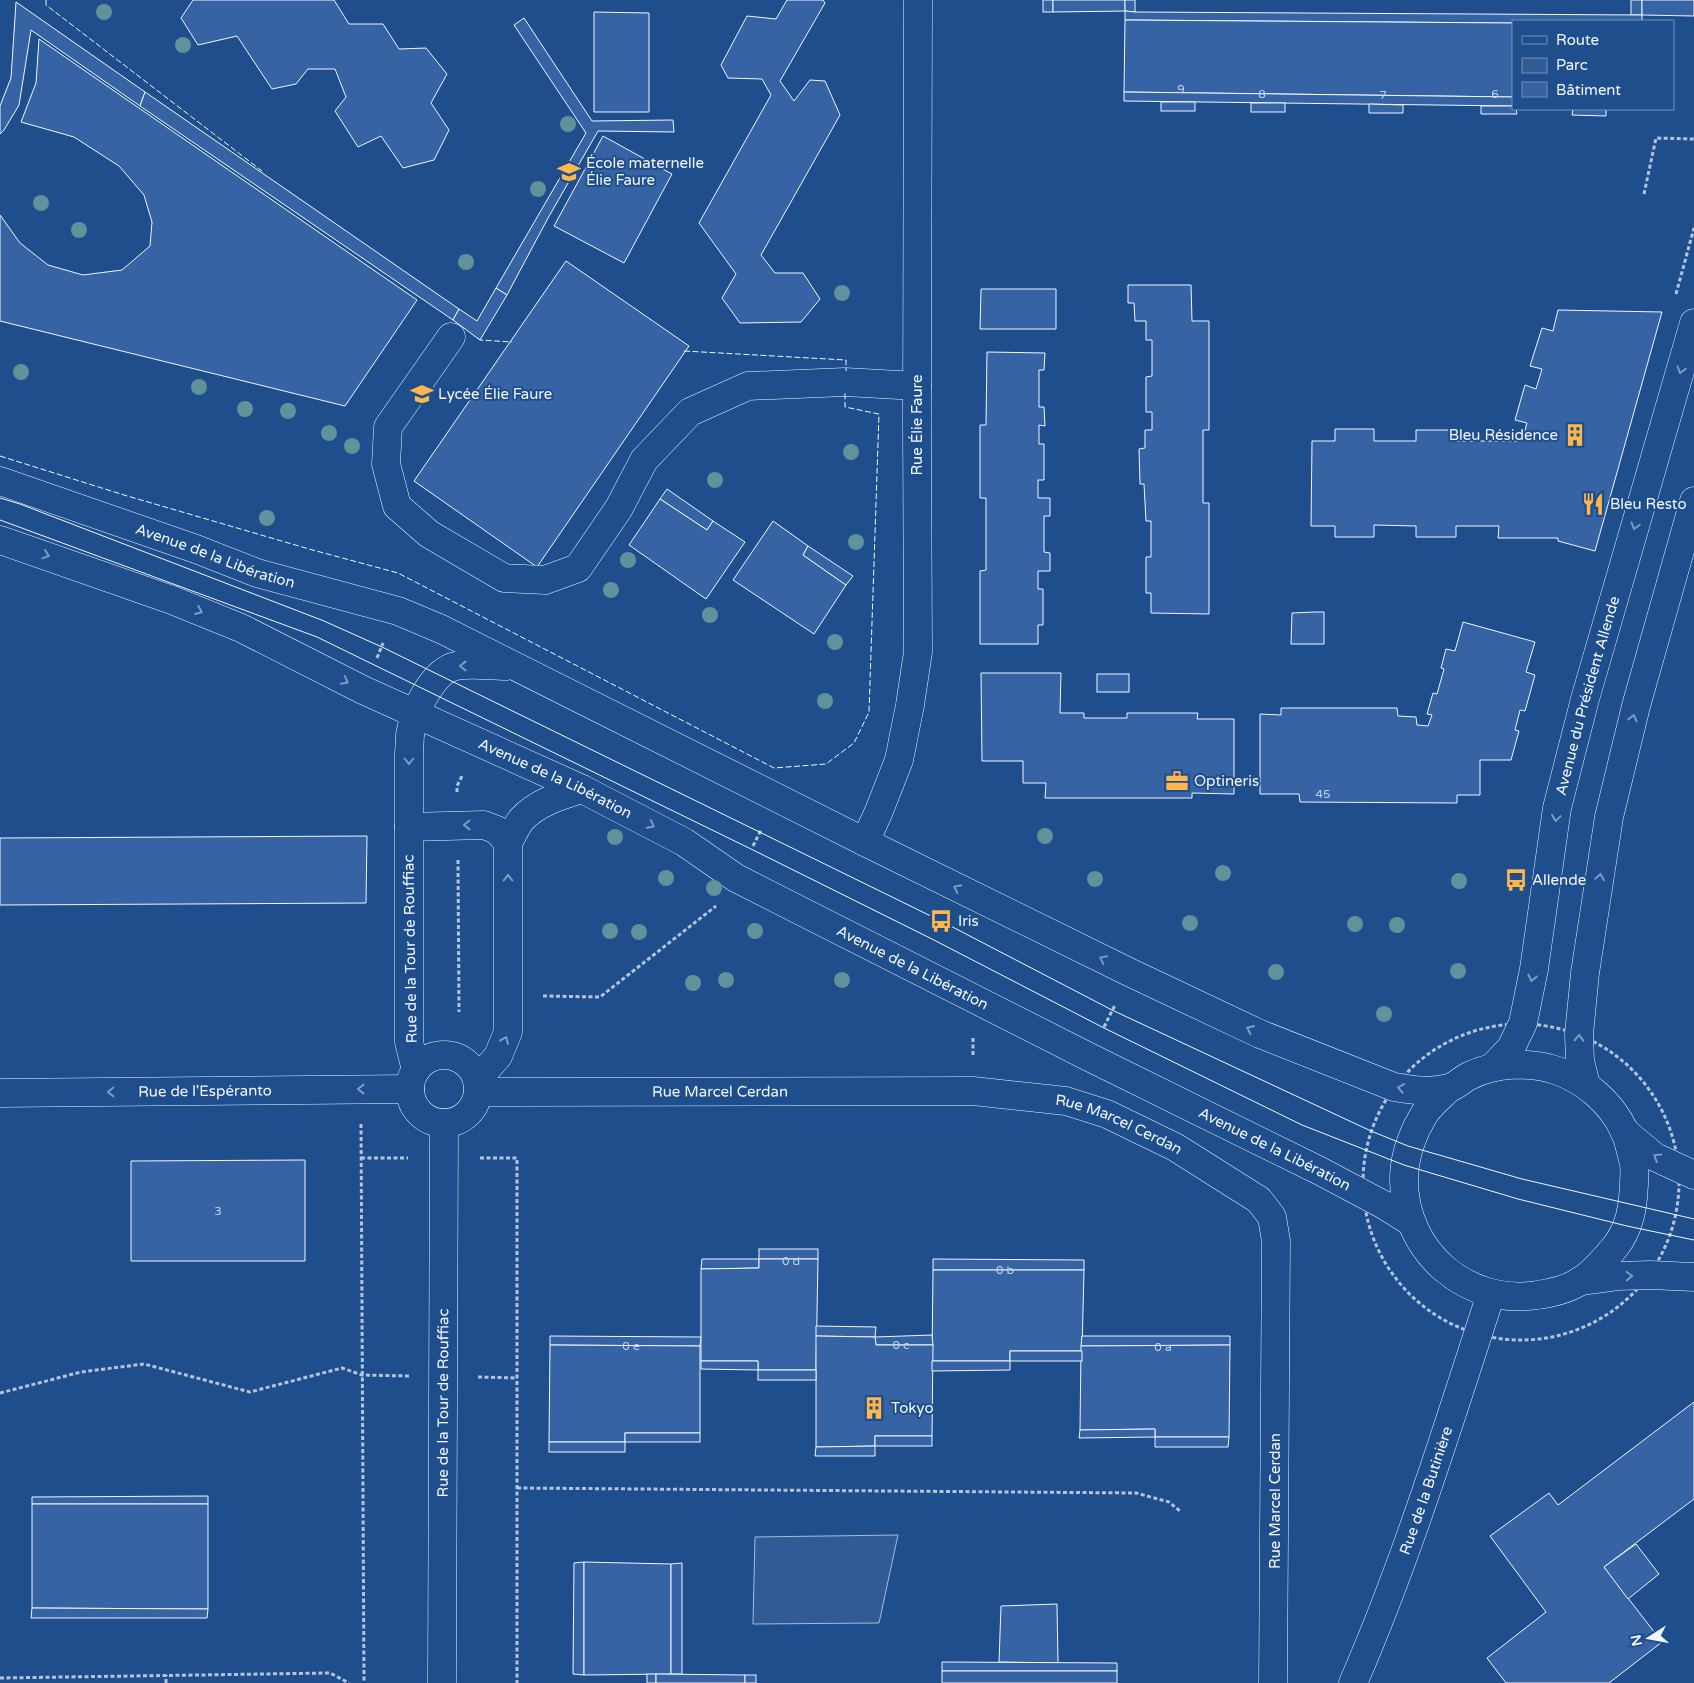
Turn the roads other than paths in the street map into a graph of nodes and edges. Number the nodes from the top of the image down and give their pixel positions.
1 (918, 0) edge
2 (1694, 323) edge
3 (451, 337) dead end
4 (917, 386) junction
5 (0, 481) edge
6 (1694, 501) edge
7 (0, 540) edge
8 (512, 666) junction
9 (416, 714) junction
10 (582, 789) junction
11 (409, 827) junction
12 (864, 842) junction
13 (508, 843) junction
14 (1494, 1067) junction
15 (413, 1080) junction
16 (477, 1086) junction
17 (1586, 1086) junction
18 (1449, 1088) junction
19 (0, 1093) edge
20 (444, 1123) junction
21 (1624, 1131) junction
22 (1687, 1172) edge
23 (1411, 1222) junction
24 (1694, 1277) edge
25 (1580, 1281) junction
26 (1491, 1294) junction
27 (442, 1683) edge
28 (1273, 1683) edge
29 (1353, 1683) edge

1 - 4 street, Rue Élie Faure
2 -> 14 street, Avenue du Président Allende
3 - 4 street
4 - 12 street, Rue Élie Faure
5 - 8 street, Avenue de la Libération
17 -> 6 street
7 -> 9 street, Avenue de la Libération
8 -> 9 street, Avenue de la Libération
8 - 12 street, Avenue de la Libération
9 - 10 street, Avenue de la Libération
9 -> 11 street, Rue de la Tour de Rouffiac
10 - 13 street
10 -> 23 street, Avenue de la Libération
13 -> 11 street
11 - 15 street, Rue de la Tour de Rouffiac
18 -> 12 street, Avenue de la Libération
16 -> 13 street
14 - 17 street
14 - 18 street
15 - 16 street, Rue de la Tour de Rouffiac
15 -> 19 street, Rue de l'Espéranto
15 - 20 street, Rue de la Tour de Rouffiac
16 - 20 street
16 - 28 street, Rue Marcel Cerdan
17 - 21 street
18 - 23 street
20 - 27 street, Rue de la Tour de Rouffiac
22 -> 21 street
21 - 25 street
23 - 26 street
25 -> 24 street
25 - 26 street
26 - 29 street, Rue de la Butinière

